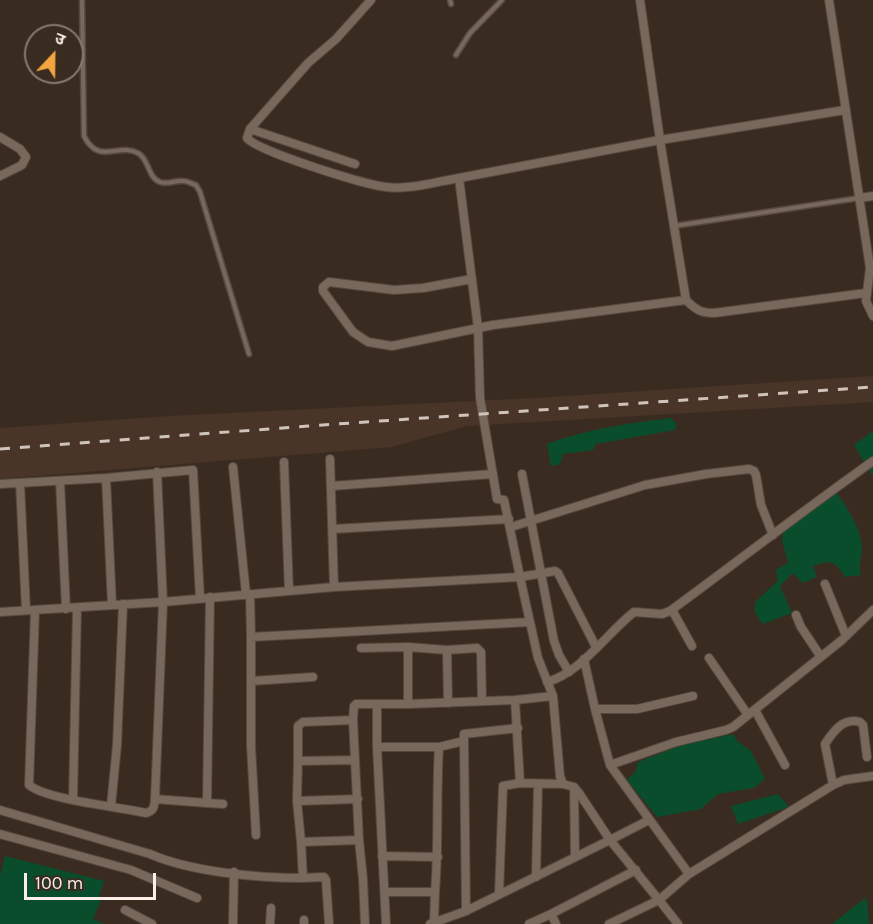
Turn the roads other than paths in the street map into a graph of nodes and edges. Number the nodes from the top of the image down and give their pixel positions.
1 (82, 0) edge
2 (371, 0) edge
3 (502, 0) edge
4 (640, 0) edge
5 (829, 0) edge
6 (456, 55) dead end
7 (845, 110) junction
8 (250, 129) junction
9 (0, 137) edge
10 (660, 140) junction
11 (355, 164) dead end
12 (0, 176) edge
13 (459, 178) junction
14 (873, 196) edge
15 (860, 198) junction
16 (674, 226) junction
17 (472, 279) junction
18 (866, 293) junction
19 (686, 300) junction
20 (873, 316) edge
21 (478, 328) junction
22 (249, 354) dead end
23 (330, 459) dead end
24 (873, 461) edge
25 (284, 462) dead end
26 (233, 466) dead end
27 (157, 472) junction
28 (493, 474) junction
29 (522, 474) dead end
30 (106, 478) junction
31 (60, 481) junction
32 (0, 483) edge
33 (21, 483) junction
34 (332, 486) junction
35 (508, 519) junction
36 (530, 522) junction
37 (511, 527) junction
38 (333, 529) junction
39 (773, 535) junction
40 (542, 573) junction
41 (520, 577) junction
42 (825, 584) dead end
43 (334, 587) junction
44 (289, 591) junction
45 (248, 594) junction
46 (210, 597) junction
47 (200, 598) junction
48 (163, 602) junction
49 (123, 604) junction
50 (112, 605) junction
51 (77, 608) junction
52 (66, 609) junction
53 (31, 610) junction
54 (672, 610) junction
55 (873, 610) edge
56 (0, 612) edge
57 (796, 615) dead end
58 (530, 622) junction
59 (846, 636) junction
60 (251, 637) junction
61 (692, 646) dead end
62 (408, 647) junction
63 (596, 647) junction
64 (362, 648) dead end
65 (447, 650) junction
66 (820, 657) junction
67 (709, 658) dead end
68 (584, 659) junction
69 (569, 672) junction
70 (313, 677) dead end
71 (250, 681) junction
72 (547, 682) junction
73 (553, 696) junction
74 (693, 696) dead end
75 (515, 700) junction
76 (482, 701) junction
77 (448, 703) junction
78 (377, 704) junction
79 (408, 704) junction
80 (595, 709) junction
81 (755, 710) junction
82 (748, 715) junction
83 (353, 720) junction
84 (518, 728) junction
85 (464, 741) junction
86 (377, 747) junction
87 (439, 747) junction
88 (867, 757) dead end
89 (355, 760) junction
90 (298, 761) junction
91 (610, 765) junction
92 (785, 765) dead end
93 (873, 776) edge
94 (520, 783) junction
95 (538, 784) junction
96 (563, 784) junction
97 (833, 785) junction
98 (574, 787) junction
99 (156, 799) junction
100 (358, 799) junction
101 (73, 800) junction
102 (297, 801) junction
103 (207, 803) junction
104 (223, 804) dead end
105 (111, 806) junction
106 (0, 810) edge
107 (649, 820) junction
108 (0, 834) edge
109 (256, 836) dead end
110 (359, 840) junction
111 (610, 840) junction
112 (301, 842) junction
113 (382, 856) junction
114 (438, 857) junction
115 (575, 857) junction
116 (636, 870) junction
117 (234, 872) junction
118 (689, 874) junction
119 (536, 877) junction
120 (303, 878) junction
121 (386, 892) junction
122 (435, 892) junction
123 (499, 894) junction
124 (197, 898) dead end
125 (659, 900) junction
126 (271, 908) dead end
127 (124, 910) dead end
128 (466, 911) junction
129 (551, 914) junction
130 (432, 923) edge
131 (152, 924) edge
132 (232, 924) edge
133 (270, 924) edge
134 (329, 924) edge
135 (365, 924) edge
136 (386, 924) edge
137 (529, 924) edge
138 (556, 924) edge
139 (609, 924) edge
140 (678, 924) edge

1 - 22 lane
2 - 8 street
3 - 6 lane
4 - 10 street
5 - 7 street
7 - 10 street
7 - 15 street
8 - 11 street
8 - 13 street
9 - 12 street
10 - 13 street
10 - 16 street
13 - 17 street
14 - 15 street
15 - 16 lane
15 - 18 street
16 - 19 street
17 - 21 street
17 - 21 street
18 - 19 street
18 - 20 street
19 - 21 street
21 - 28 street
23 - 34 street
24 - 39 street
25 - 44 street
26 - 45 street
27 - 30 street
27 - 47 street
27 - 48 street
28 - 34 street
28 - 35 street
29 - 36 street
30 - 31 street
30 - 50 street
31 - 33 street
31 - 52 street
32 - 33 street
33 - 53 street
34 - 38 street
35 - 37 street
35 - 38 street
36 - 37 street
36 - 39 street
36 - 40 street
37 - 41 street
38 - 43 street
39 - 54 street
40 - 41 street
40 - 63 street
40 - 69 street
41 - 43 street
41 - 58 street
42 - 59 street
43 - 44 street
44 - 45 street
45 - 46 street
45 - 60 street
46 - 47 street
46 - 103 street
47 - 48 street
48 - 49 street
48 - 99 street
49 - 50 street
49 - 105 street
50 - 51 street
51 - 52 street
51 - 101 street
52 - 53 street
53 - 56 street
53 - 101 street
54 - 61 street
54 - 63 street
55 - 59 street
57 - 66 street
58 - 60 street
58 - 72 street
59 - 66 street
60 - 71 street
62 - 64 street
62 - 65 street
62 - 79 street
63 - 68 street
65 - 76 street
65 - 77 street
66 - 81 street
67 - 82 street
68 - 69 street
68 - 80 street
69 - 72 street
70 - 71 street
71 - 109 street
72 - 73 street
73 - 75 street
73 - 96 street
74 - 80 street
75 - 76 street
75 - 84 street
76 - 77 street
77 - 79 street
78 - 79 street
78 - 83 street
78 - 86 street
80 - 91 street
81 - 82 street
81 - 92 street
82 - 91 street
83 - 89 street
83 - 90 street
84 - 85 street
84 - 94 street
85 - 87 street
85 - 128 street
86 - 87 street
86 - 113 street
87 - 114 street
88 - 97 street
89 - 90 street
89 - 100 street
90 - 102 street
91 - 107 street
93 - 97 street
94 - 95 street
94 - 123 street
95 - 96 street
95 - 119 street
96 - 98 street
97 - 118 street
98 - 111 street
98 - 115 street
99 - 103 street
99 - 105 street
100 - 102 street
100 - 110 street
101 - 105 street
102 - 112 street
103 - 104 street
106 - 117 street
107 - 111 street
107 - 118 street
108 - 124 street
110 - 112 street
110 - 135 street
111 - 115 street
111 - 116 street
112 - 120 street
113 - 114 street
113 - 121 street
114 - 122 street
115 - 119 street
116 - 125 street
116 - 129 street
117 - 120 street
117 - 132 street
118 - 125 street
119 - 123 street
120 - 134 street
121 - 122 street
121 - 136 street
122 - 130 street
123 - 128 street
125 - 139 street
125 - 140 street
126 - 133 street
127 - 131 street
128 - 130 street
129 - 137 street
129 - 138 street

